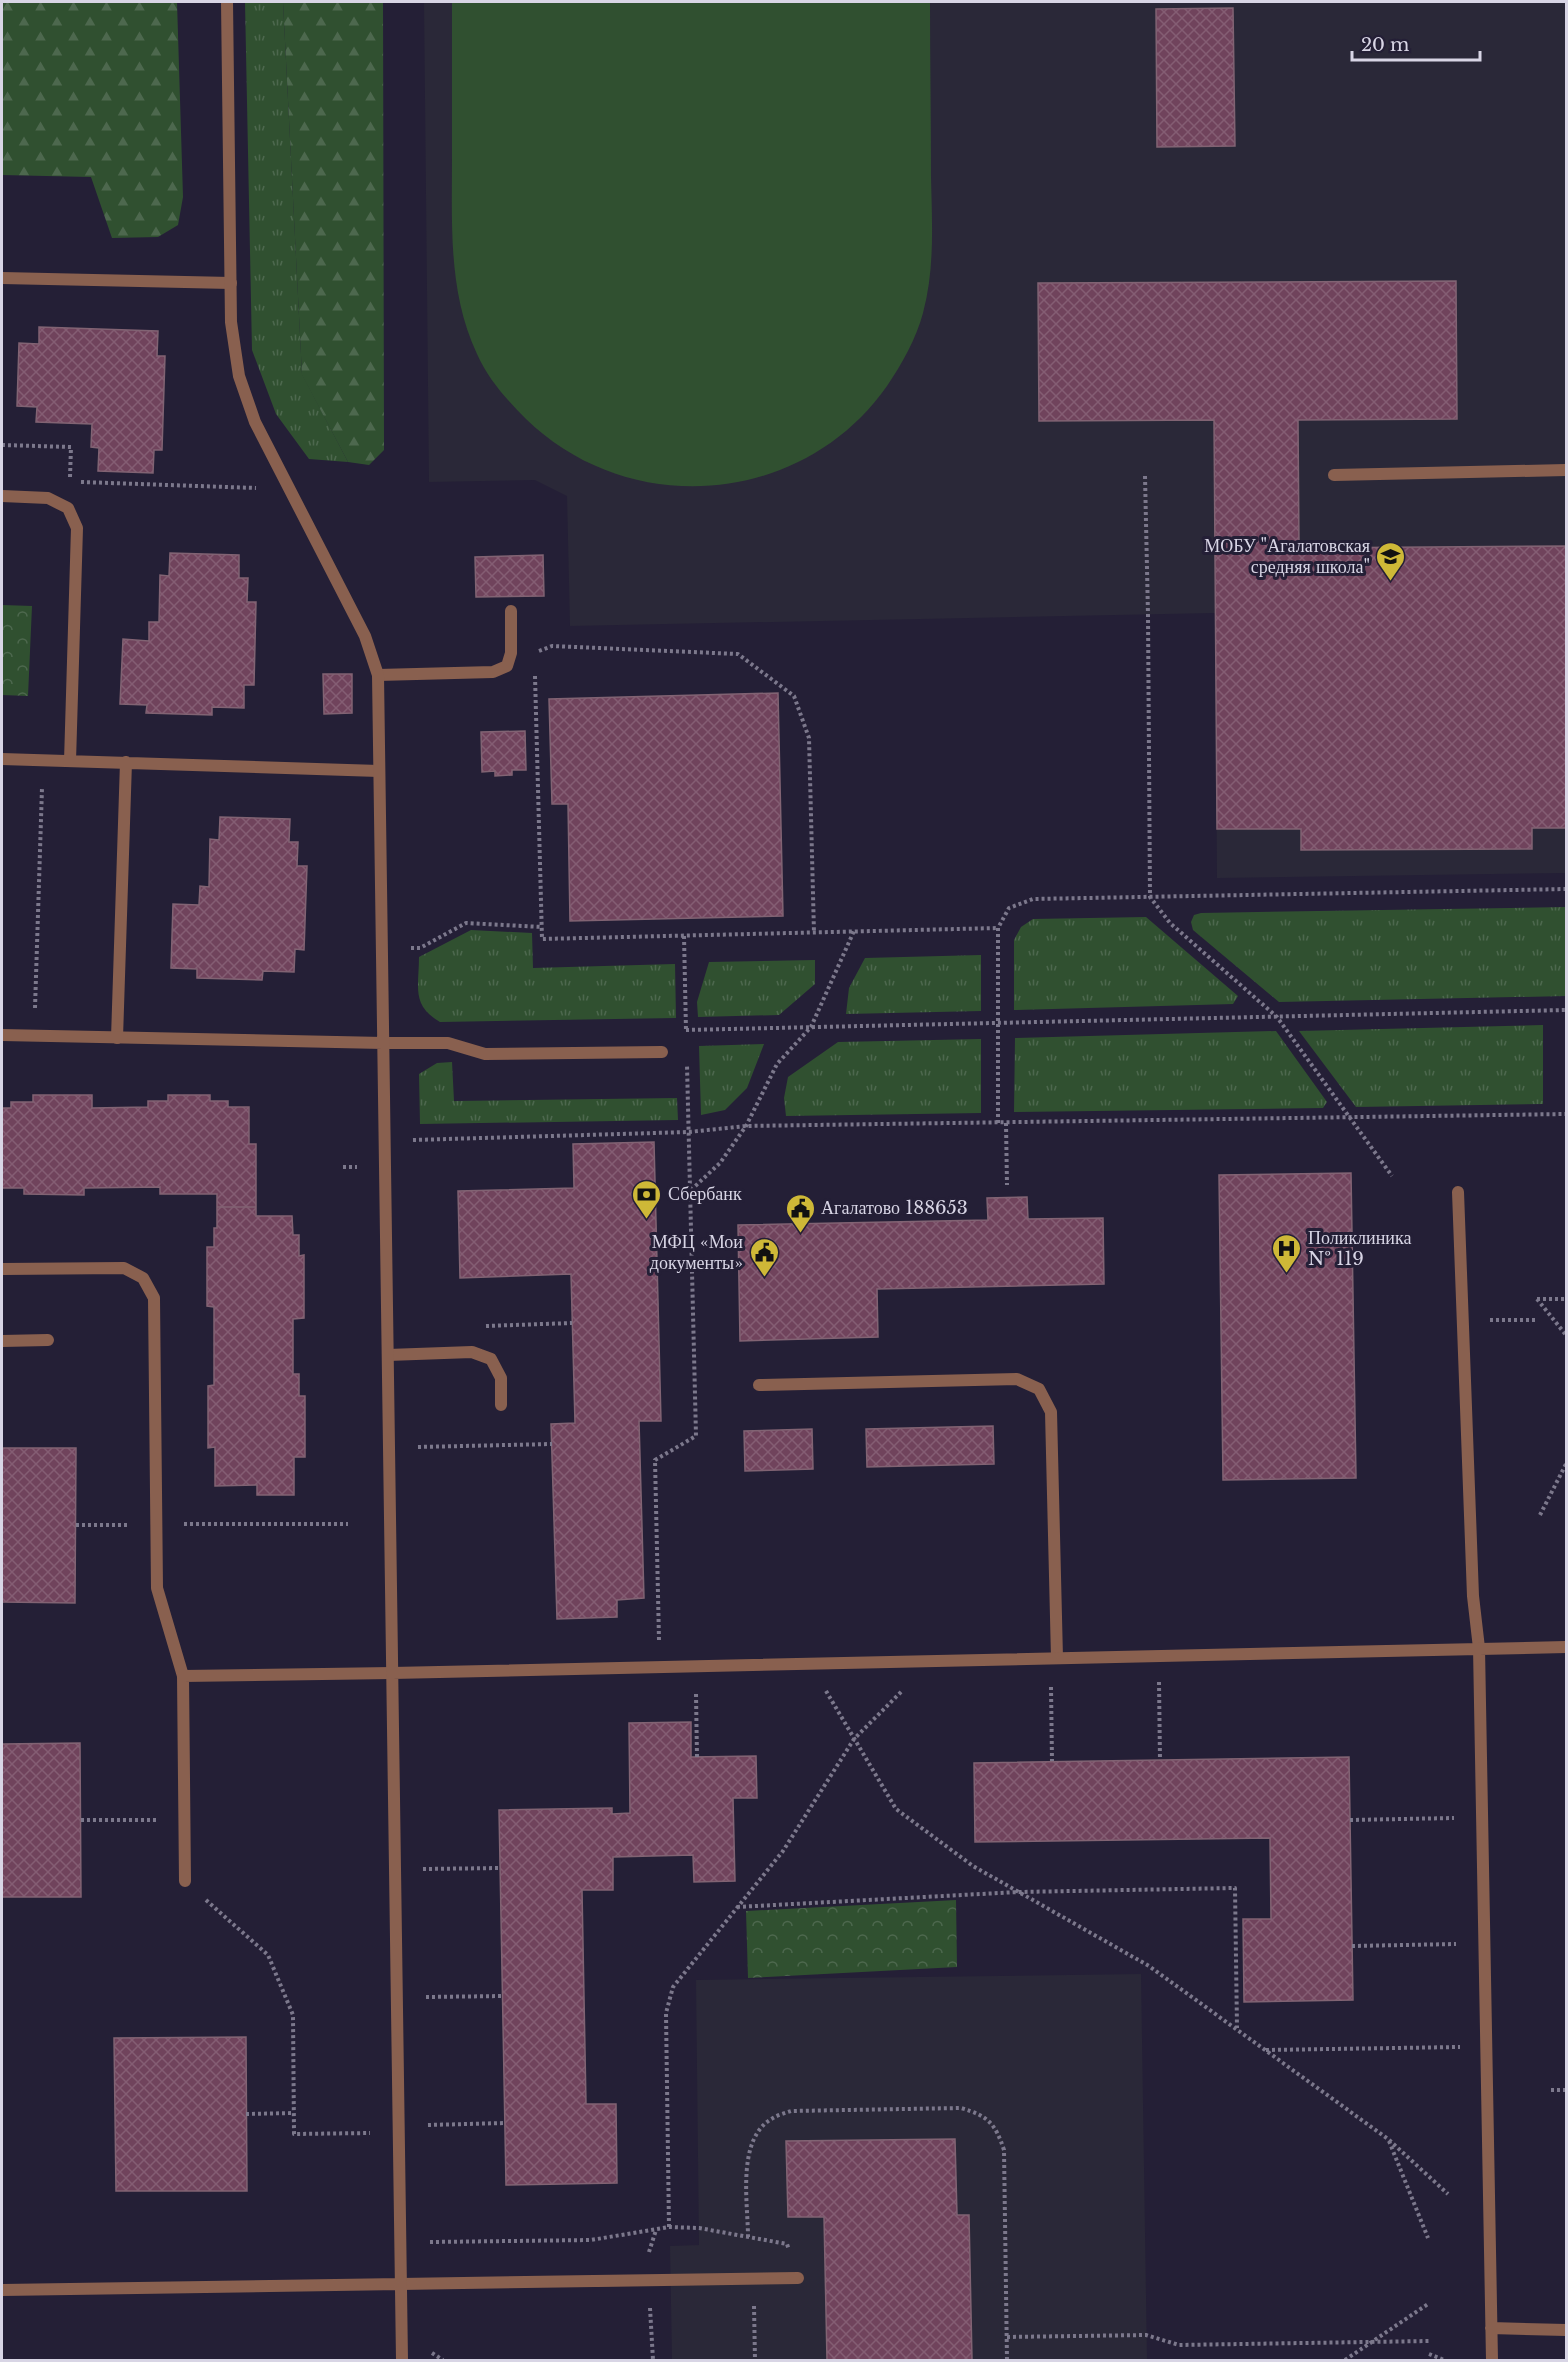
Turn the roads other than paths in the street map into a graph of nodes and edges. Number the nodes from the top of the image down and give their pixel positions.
1 (227, 2) edge
2 (2, 278) edge
3 (231, 283) junction
4 (1566, 470) edge
5 (1334, 476) dead end
6 (2, 496) edge
7 (511, 611) dead end
8 (378, 675) junction
9 (2, 759) edge
10 (70, 761) junction
11 (126, 762) junction
12 (379, 771) junction
13 (2, 1035) edge
14 (117, 1038) junction
15 (383, 1043) junction
16 (662, 1052) dead end
17 (1458, 1192) dead end
18 (2, 1269) edge
19 (2, 1341) edge
20 (48, 1341) dead end
21 (388, 1355) junction
22 (759, 1385) dead end
23 (501, 1406) dead end
24 (1566, 1647) edge
25 (1479, 1648) junction
26 (1057, 1658) junction
27 (392, 1673) junction
28 (183, 1676) junction
29 (185, 1881) road end
30 (798, 2278) road end
31 (400, 2284) junction
32 (2, 2290) edge
33 (1491, 2328) junction
34 (1566, 2330) edge
35 (402, 2361) edge
36 (1492, 2361) edge

1 - 3 street
2 - 3 street
3 - 8 street
4 - 5 street
6 - 10 street
7 - 8 street
8 - 12 street
9 - 10 street
10 - 11 street
11 - 12 street
11 - 14 street
12 - 15 street
13 - 14 street
14 - 15 street
15 - 16 street
15 - 21 street
17 - 25 street
18 - 28 street
19 - 20 street
21 - 23 street
21 - 27 street
22 - 26 street
24 - 25 street
25 - 26 street
25 - 33 street
26 - 27 street
27 - 28 street
27 - 31 street
28 - 29 street
30 - 31 street
31 - 32 street
31 - 35 street
33 - 34 street
33 - 36 street

